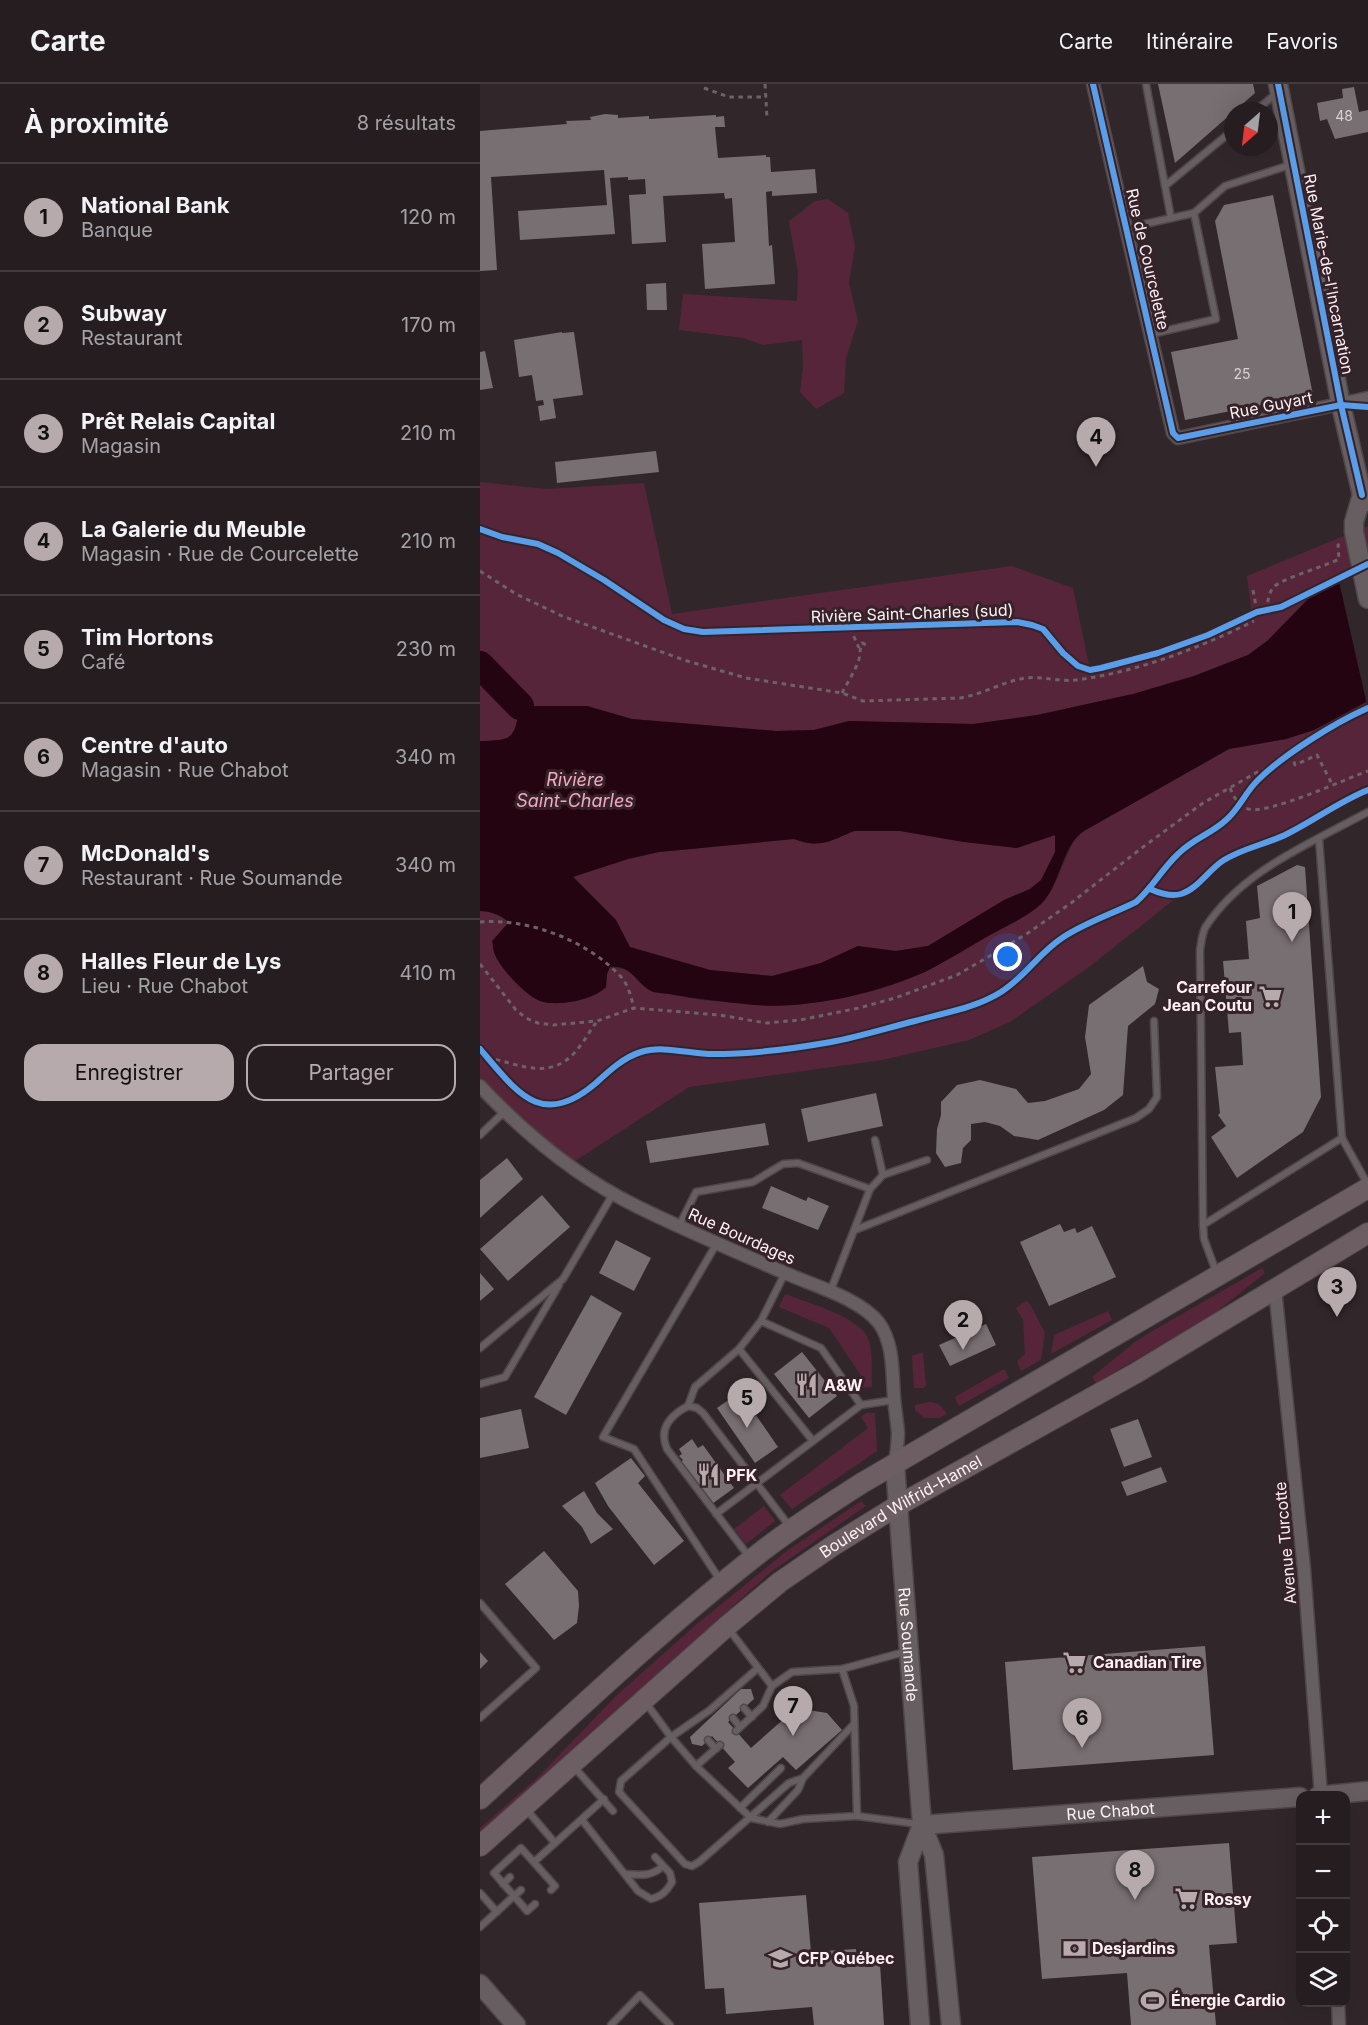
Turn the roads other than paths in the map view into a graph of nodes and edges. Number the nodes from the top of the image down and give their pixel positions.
1 (1093, 84) edge
2 (1146, 84) edge
3 (1279, 88) edge
4 (1265, 102) edge
5 (1224, 137) edge
6 (1294, 164) junction
7 (1165, 186) junction
8 (1194, 213) junction
9 (1171, 218) junction
10 (1127, 228) junction
11 (1152, 334) junction
12 (1368, 398) edge
13 (1341, 405) junction
14 (1178, 438) joint
15 (1365, 499) edge
16 (1368, 598) edge
17 (1368, 812) edge
18 (1319, 839) junction
19 (1154, 1022) dead end
20 (480, 1086) edge
21 (504, 1112) junction
22 (480, 1135) edge
23 (1342, 1138) junction
24 (875, 1140) dead end
25 (927, 1160) dead end
26 (883, 1175) junction
27 (1368, 1187) edge
28 (870, 1189) junction
29 (614, 1193) junction
30 (1203, 1225) junction
31 (679, 1226) junction
32 (855, 1230) junction
33 (1368, 1233) edge
34 (717, 1243) junction
35 (785, 1273) junction
36 (1217, 1275) junction
37 (563, 1280) junction
38 (1275, 1288) junction
39 (830, 1293) junction
40 (761, 1321) junction
41 (480, 1347) edge
42 (739, 1349) junction
43 (480, 1384) edge
44 (894, 1400) junction
45 (861, 1405) junction
46 (688, 1406) junction
47 (813, 1441) junction
48 (895, 1465) junction
49 (756, 1484) junction
50 (897, 1506) junction
51 (716, 1514) junction
52 (792, 1530) junction
53 (752, 1560) junction
54 (722, 1583) junction
55 (480, 1603) edge
56 (727, 1626) junction
57 (908, 1651) junction
58 (758, 1668) junction
59 (842, 1669) junction
60 (772, 1686) junction
61 (644, 1700) junction
62 (744, 1708) dead end
63 (752, 1717) junction
64 (480, 1718) edge
65 (733, 1718) dead end
66 (854, 1724) junction
67 (671, 1737) junction
68 (708, 1740) dead end
69 (572, 1764) junction
70 (696, 1766) junction
71 (781, 1768) dead end
72 (803, 1778) junction
73 (1320, 1791) edge
74 (1368, 1791) edge
75 (1350, 1792) edge
76 (1296, 1797) edge
77 (480, 1799) edge
78 (604, 1800) junction
79 (524, 1807) junction
80 (740, 1808) junction
81 (613, 1810) dead end
82 (856, 1816) junction
83 (751, 1818) junction
84 (582, 1820) junction
85 (768, 1822) junction
86 (922, 1825) junction
87 (555, 1843) junction
88 (480, 1846) edge
89 (656, 1857) dead end
90 (530, 1861) junction
91 (663, 1866) junction
92 (625, 1874) junction
93 (510, 1877) dead end
94 (503, 1884) junction
95 (521, 1890) dead end
96 (551, 1890) dead end
97 (480, 1893) edge
98 (514, 1896) junction
99 (534, 1904) dead end
100 (497, 1912) junction
101 (480, 1927) edge
102 (480, 1984) edge
103 (1338, 2007) edge
104 (516, 2025) edge
105 (611, 2025) edge
106 (670, 2025) edge
107 (920, 2025) edge
108 (951, 2025) edge
109 (1339, 2025) edge

1 - 10 street, Rue de Courcelette
2 - 7 lane
3 - 4 lane
3 - 6 street, Rue Marie-de-l'Incarnation
5 - 7 lane
6 - 8 lane
6 - 13 street, Rue Marie-de-l'Incarnation
7 - 9 lane
8 - 9 lane
8 - 11 lane
9 - 10 lane
10 - 11 street, Rue de Courcelette
11 - 14 street, Rue de Courcelette
12 - 13 street, Rue Guyart
13 - 14 street, Rue Guyart
13 - 15 street, Rue Marie-de-l'Incarnation
15 - 16 street, Rue Marie-de-l'Incarnation
17 - 18 lane
18 - 23 lane
18 - 30 lane
19 - 32 lane
20 - 21 street, Rue Bourdages
21 - 22 lane
21 - 29 street, Rue Bourdages
23 - 27 lane
23 - 30 lane
24 - 26 lane
25 - 26 lane
26 - 28 lane
27 - 36 main road
28 - 31 lane
28 - 32 lane
29 - 31 street, Rue Bourdages
29 - 37 lane
30 - 36 lane
31 - 34 street, Rue Bourdages
32 - 39 lane
33 - 38 main road, Boulevard Wilfrid-Hamel
34 - 35 street, Rue Bourdages
34 - 54 lane
35 - 39 street, Rue Bourdages
35 - 40 lane
36 - 48 main road
37 - 41 lane
37 - 43 lane
38 - 50 main road, Boulevard Wilfrid-Hamel
38 - 73 street, Avenue Turcotte
39 - 44 street, Rue Bourdages
40 - 42 lane
40 - 45 lane
42 - 46 lane
42 - 47 lane
44 - 45 lane
44 - 48 street, Rue Bourdages
45 - 47 lane
46 - 49 lane
46 - 51 lane
47 - 49 lane
48 - 50 street, Rue Soumande
48 - 52 main road
49 - 51 lane
49 - 52 lane
50 - 56 main road, Boulevard Wilfrid-Hamel
50 - 57 street, Rue Soumande
51 - 53 lane
52 - 53 main road
53 - 54 main road
54 - 77 main road
55 - 64 lane
56 - 58 lane
56 - 61 main road, Boulevard Wilfrid-Hamel
57 - 59 lane
57 - 86 street, Rue Soumande
58 - 60 lane
58 - 67 lane
59 - 60 lane
59 - 66 lane
60 - 63 lane
61 - 67 lane
61 - 69 main road, Boulevard Wilfrid-Hamel
62 - 63 lane
63 - 65 lane
66 - 72 lane
66 - 82 lane
67 - 70 lane
67 - 83 lane
68 - 70 lane
69 - 78 lane
69 - 79 main road, Boulevard Wilfrid-Hamel
70 - 80 lane
71 - 80 lane
72 - 83 lane
72 - 85 lane
74 - 75 street
76 - 86 street, Rue Chabot
78 - 81 lane
78 - 84 lane
79 - 87 lane
79 - 88 main road, Boulevard Wilfrid-Hamel
80 - 83 lane
82 - 85 lane
82 - 86 lane
83 - 85 lane
84 - 87 lane
84 - 92 lane
86 - 107 street, Rue Soumande
86 - 108 street, Rue Soumande
87 - 90 lane
89 - 91 lane
90 - 94 lane
90 - 96 lane
91 - 92 lane
91 - 92 lane
93 - 94 lane
94 - 98 lane
95 - 98 lane
97 - 100 lane
98 - 99 lane
98 - 100 lane
100 - 101 lane
102 - 104 street
103 - 109 street
105 - 106 lane

